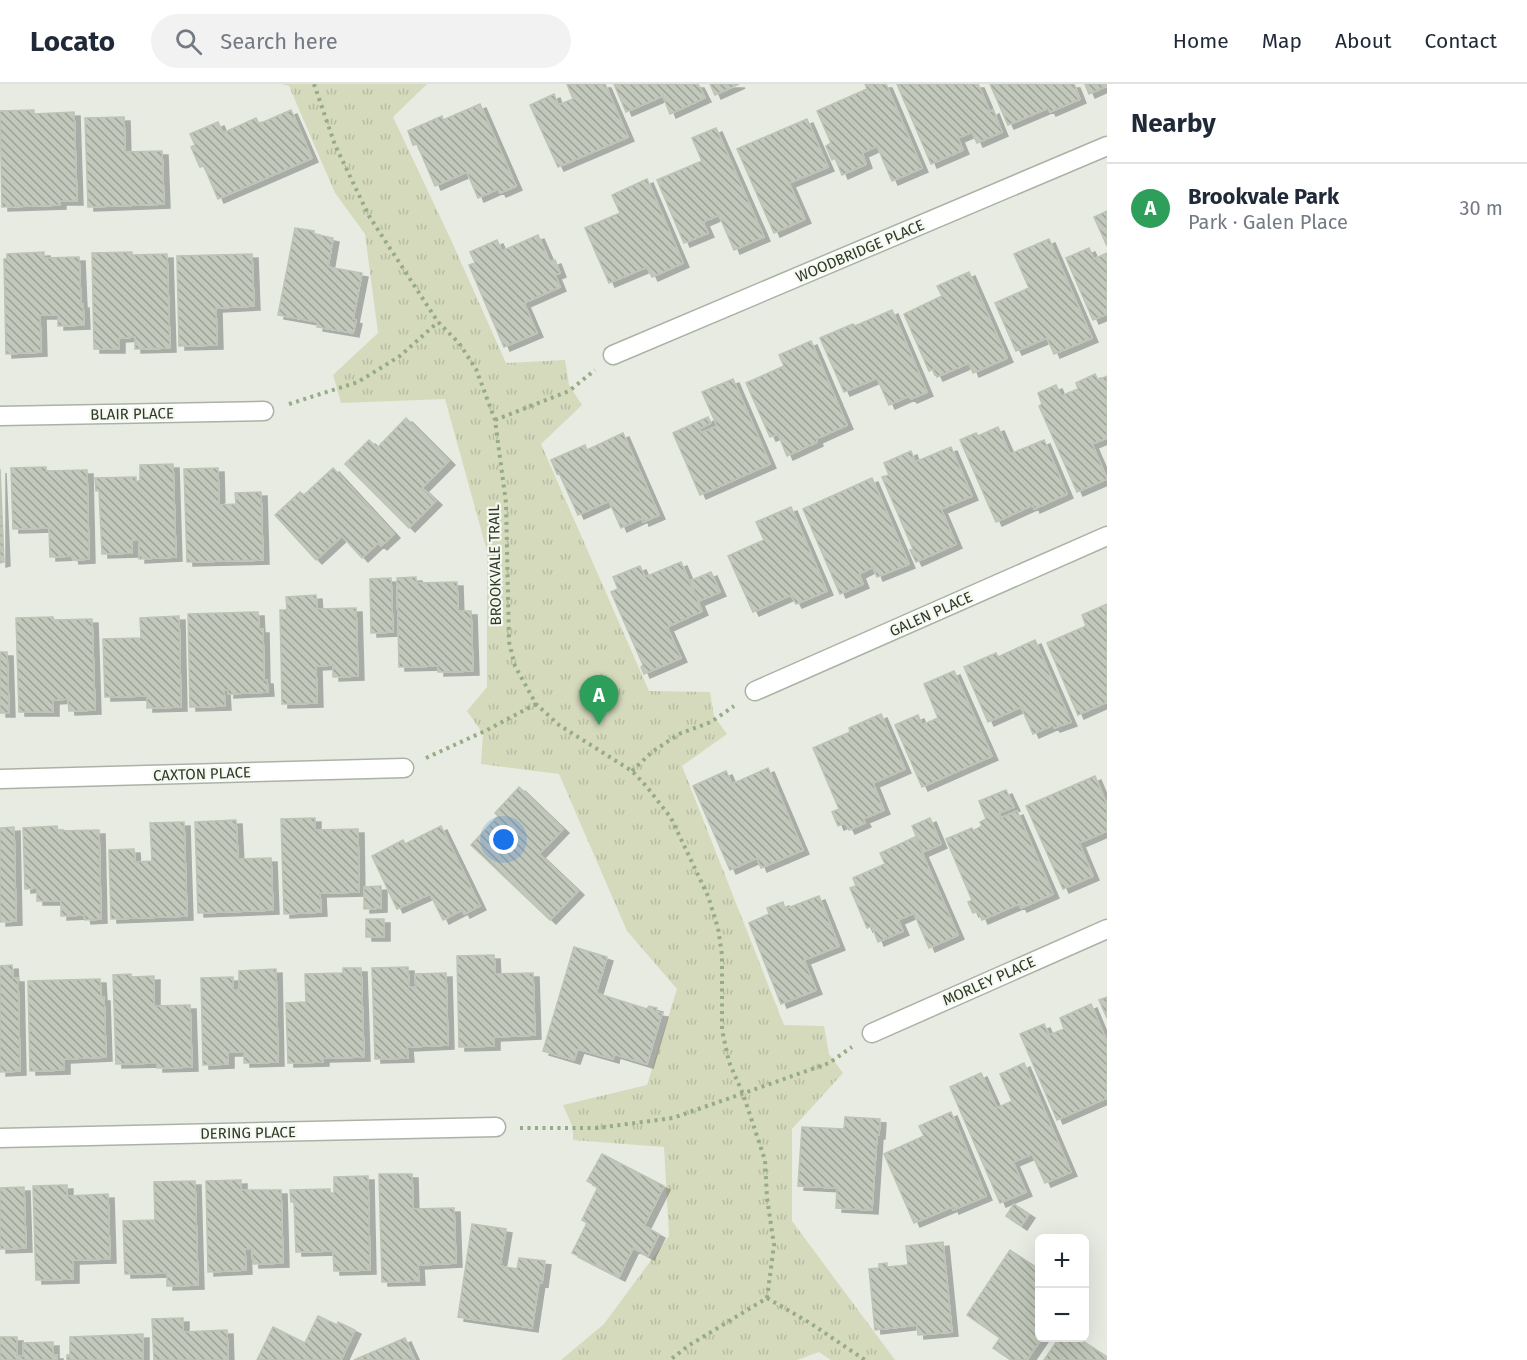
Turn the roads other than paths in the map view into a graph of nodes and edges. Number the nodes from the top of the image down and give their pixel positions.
1 (1107, 146) edge
2 (613, 355) road end
3 (264, 411) road end
4 (0, 416) edge
5 (1107, 536) edge
6 (755, 691) road end
7 (404, 768) road end
8 (0, 779) edge
9 (1107, 929) edge
10 (872, 1033) road end
11 (496, 1127) road end
12 (0, 1138) edge

1 - 2 street, WOODBRIDGE PLACE
3 - 4 street, BLAIR PLACE
5 - 6 street, GALEN PLACE
7 - 8 street, CAXTON PLACE
9 - 10 street, MORLEY PLACE
11 - 12 street, DERING PLACE

